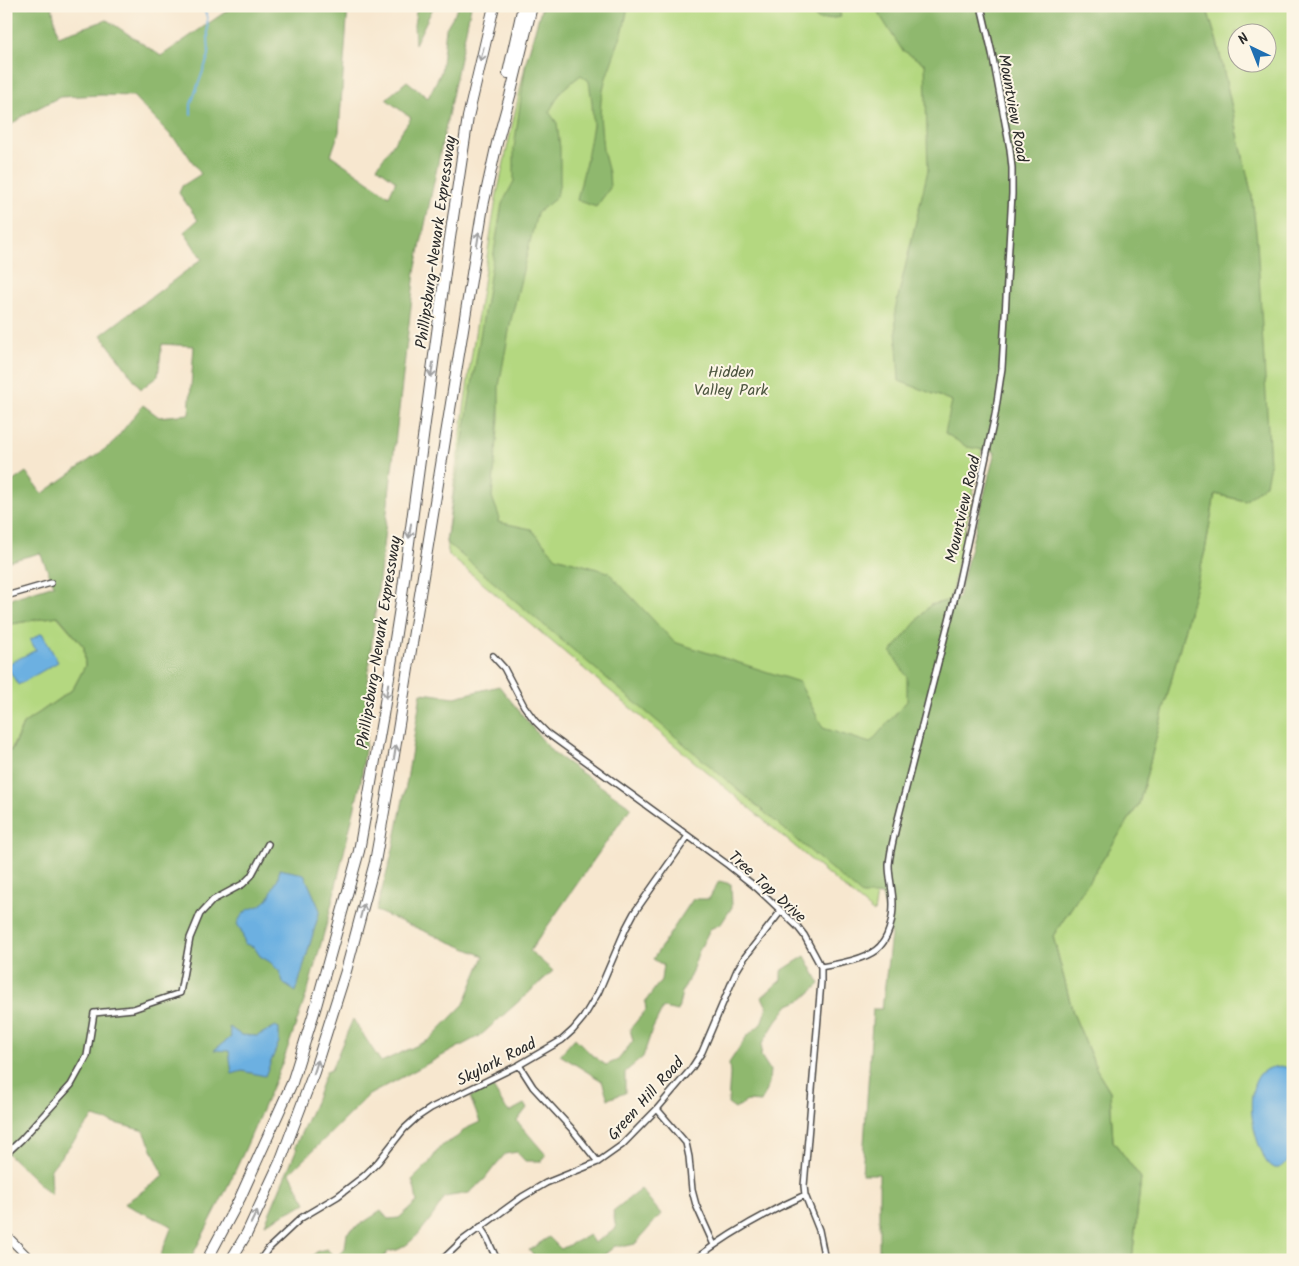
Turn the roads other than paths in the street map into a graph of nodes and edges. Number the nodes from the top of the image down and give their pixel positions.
1 (494, 6) edge
2 (524, 6) edge
3 (532, 6) edge
4 (980, 6) edge
5 (497, 143) junction
6 (52, 583) dead end
7 (6, 596) edge
8 (493, 656) dead end
9 (688, 836) junction
10 (268, 844) dead end
11 (781, 911) junction
12 (820, 967) junction
13 (519, 1065) junction
14 (657, 1109) junction
15 (6, 1154) edge
16 (598, 1162) junction
17 (805, 1195) junction
18 (480, 1227) junction
19 (6, 1235) edge
20 (714, 1245) junction
21 (31, 1260) edge
22 (208, 1260) edge
23 (231, 1260) edge
24 (260, 1260) edge
25 (442, 1260) edge
26 (497, 1260) edge
27 (694, 1260) edge
28 (825, 1260) edge

1 -> 22 highway, Phillipsburg-Newark Expressway
2 - 5 highway, Phillipsburg-Newark Expressway
3 - 5 highway, Phillipsburg-Newark Expressway
4 - 12 street, Mountview Road
23 -> 5 highway, Phillipsburg-Newark Expressway
6 - 7 street
8 - 9 street, Tree Top Drive
9 - 11 street, Tree Top Drive
9 - 13 street, Skylark Road
10 - 15 street
11 - 12 street, Tree Top Drive
11 - 14 street, Green Hill Road
12 - 17 street, Tree Top Drive
13 - 16 street
13 - 24 street, Skylark Road
14 - 16 street, Green Hill Road
14 - 20 street
16 - 18 street, Green Hill Road
17 - 20 street
17 - 28 street, Tree Top Drive
18 - 25 street, Green Hill Road
18 - 26 street
19 - 21 main road
20 - 27 street

